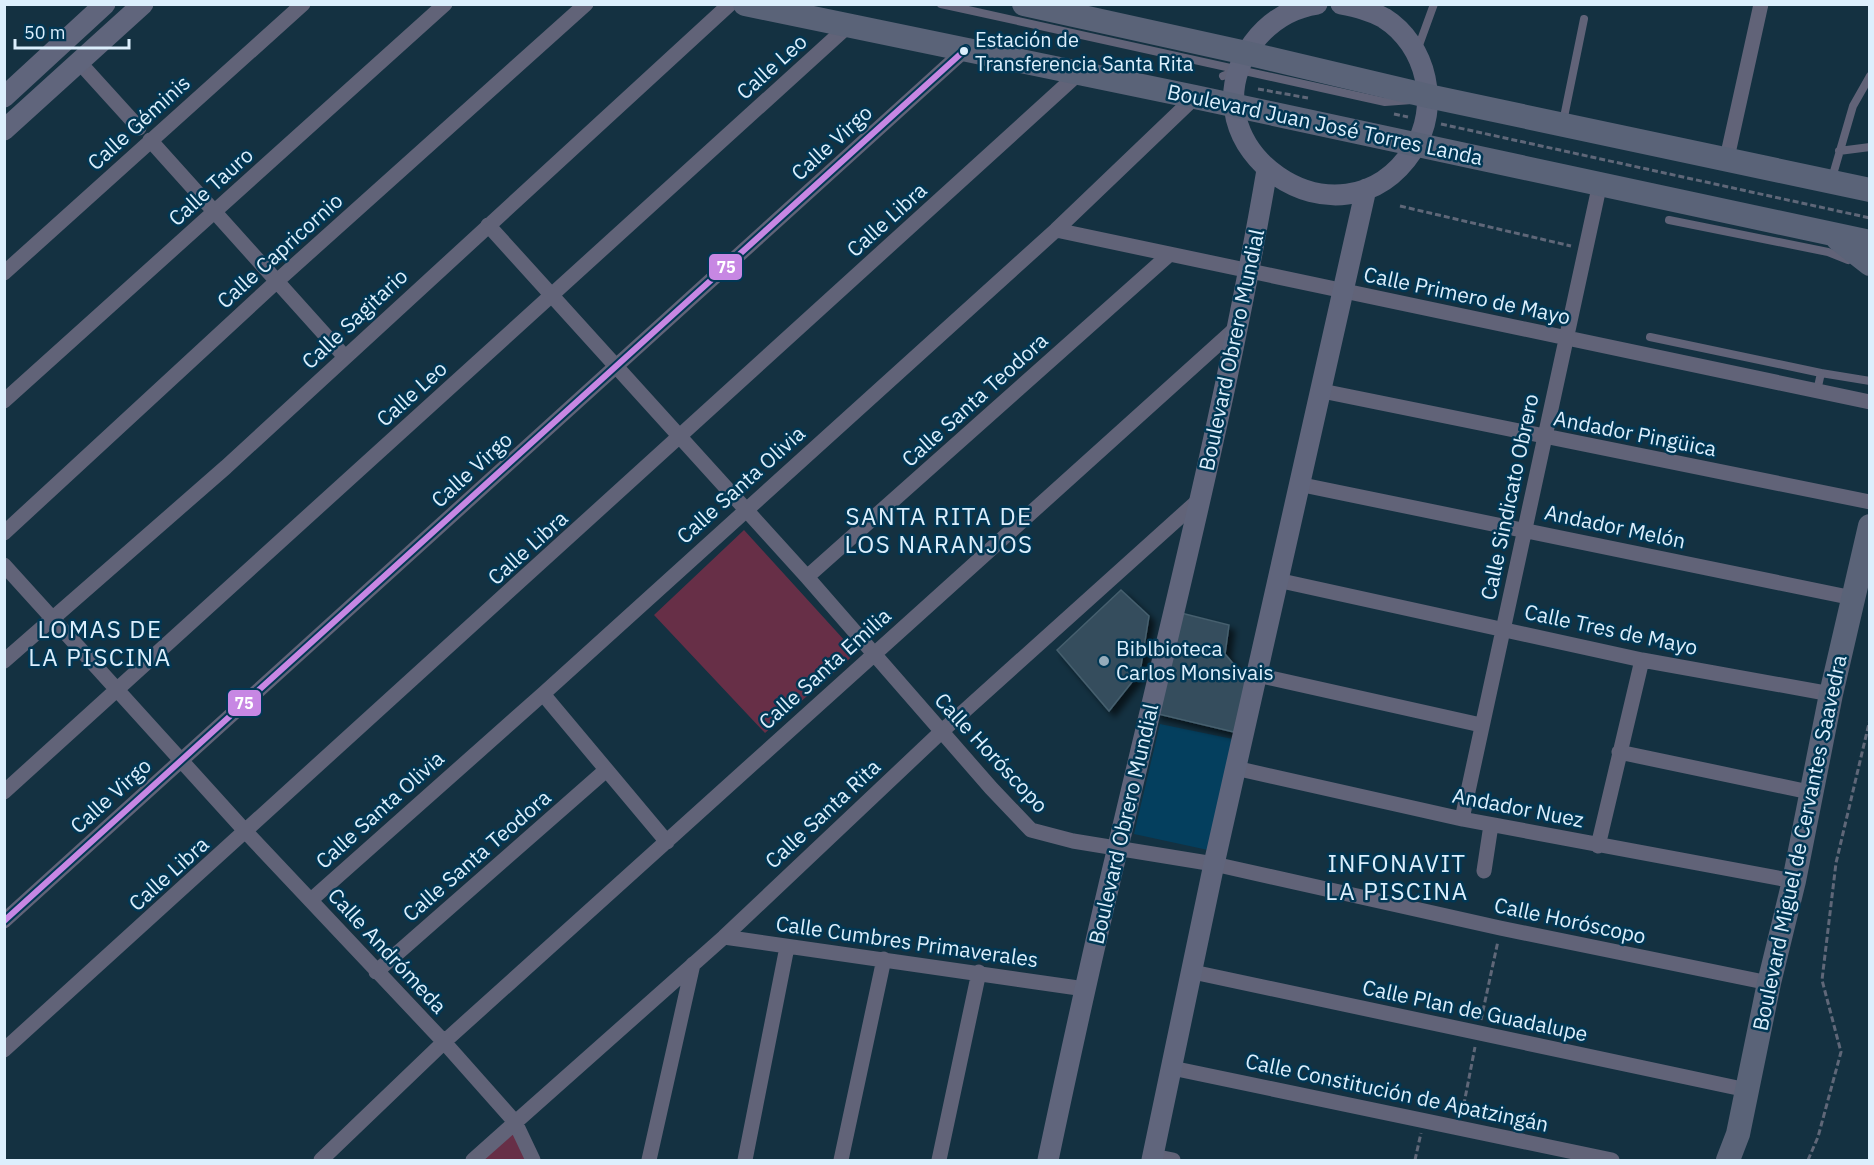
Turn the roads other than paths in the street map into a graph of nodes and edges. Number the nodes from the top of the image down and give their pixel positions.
1 (105, 4) edge
2 (143, 4) edge
3 (303, 4) edge
4 (445, 4) edge
5 (586, 4) edge
6 (730, 4) edge
7 (745, 4) edge
8 (941, 4) edge
9 (1024, 4) edge
10 (1317, 4) edge
11 (1341, 4) edge
12 (1434, 4) edge
13 (1761, 4) edge
14 (1365, 7) edge
15 (1584, 19) dead end
16 (848, 26) junction
17 (966, 49) junction
18 (1416, 52) junction
19 (80, 63) junction
20 (1078, 74) junction
21 (1869, 76) edge
22 (1236, 78) junction
23 (1428, 96) junction
24 (4, 97) edge
25 (1195, 97) junction
26 (1563, 124) junction
27 (139, 128) dead end
28 (4, 130) edge
29 (150, 140) junction
30 (1417, 144) junction
31 (1869, 147) edge
32 (1839, 151) junction
33 (1727, 158) junction
34 (1267, 170) junction
35 (1832, 181) junction
36 (1600, 183) junction
37 (1868, 188) edge
38 (1366, 189) junction
39 (214, 213) junction
40 (1669, 220) dead end
41 (488, 225) junction
42 (1056, 230) junction
43 (1826, 231) junction
44 (1869, 242) edge
45 (1170, 254) junction
46 (1869, 264) edge
47 (1250, 270) junction
48 (4, 273) edge
49 (1869, 275) edge
50 (276, 282) junction
51 (1344, 291) junction
52 (552, 296) junction
53 (1236, 328) junction
54 (1650, 337) dead end
55 (1566, 340) junction
56 (345, 357) junction
57 (617, 368) junction
58 (1821, 373) junction
59 (1869, 381) edge
60 (1322, 391) junction
61 (1817, 391) junction
62 (4, 401) edge
63 (1869, 402) edge
64 (1545, 437) junction
65 (681, 438) junction
66 (1298, 484) junction
67 (1202, 498) junction
68 (1869, 502) edge
69 (745, 508) junction
70 (1869, 526) edge
71 (1524, 530) junction
72 (4, 533) edge
73 (4, 565) edge
74 (807, 577) junction
75 (1277, 580) junction
76 (1853, 598) junction
77 (53, 617) junction
78 (1503, 629) junction
79 (873, 653) junction
80 (1642, 660) junction
81 (4, 661) edge
82 (1257, 675) junction
83 (119, 689) junction
84 (543, 694) junction
85 (1831, 694) junction
86 (1481, 725) junction
87 (941, 732) junction
88 (1619, 752) junction
89 (181, 760) junction
90 (1235, 768) junction
91 (605, 771) junction
92 (4, 792) edge
93 (1814, 792) junction
94 (1462, 819) junction
95 (1491, 825) junction
96 (246, 832) junction
97 (668, 842) junction
98 (1598, 846) junction
99 (1117, 848) junction
100 (1214, 864) junction
101 (1484, 872) dead end
102 (1794, 882) junction
103 (311, 900) junction
104 (4, 921) edge
105 (724, 937) junction
106 (787, 947) junction
107 (884, 959) junction
108 (693, 964) junction
109 (376, 972) junction
110 (979, 972) junction
111 (1193, 972) junction
112 (1769, 983) junction
113 (1085, 988) junction
114 (444, 1042) junction
115 (4, 1050) edge
116 (1172, 1068) junction
117 (1747, 1090) junction
118 (514, 1122) junction
119 (1160, 1159) edge
120 (321, 1161) edge
121 (473, 1161) edge
122 (533, 1161) edge
123 (649, 1161) edge
124 (745, 1161) edge
125 (841, 1161) edge
126 (939, 1161) edge
127 (1048, 1161) edge
128 (1612, 1161) edge
129 (1728, 1161) edge

1 - 24 street
2 - 19 street
3 - 29 street, Calle Géminis
4 - 39 street, Calle Tauro
5 - 50 street, Calle Capricornio
6 - 41 street, Calle Sagitario
7 - 16 main road, Boulevard Juan José Torres Landa
8 - 22 lane
9 - 22 main road, Boulevard Juan José Torres Landa
10 - 22 street
11 - 14 street
12 - 18 lane
13 - 33 street
14 - 18 street
15 - 26 lane
16 - 17 main road, Boulevard Juan José Torres Landa
16 - 52 street, Calle Leo
17 - 20 main road, Boulevard Juan José Torres Landa
17 - 57 street, Calle Virgo
18 - 23 street
19 - 27 street
19 - 28 street
20 - 25 main road, Boulevard Juan José Torres Landa
20 - 65 street, Calle Libra
21 - 32 lane
22 - 23 main road, Boulevard Juan José Torres Landa
22 - 25 main road, Boulevard Juan José Torres Landa
22 - 30 main road, Boulevard Juan José Torres Landa
22 - 34 street
23 - 26 main road, Boulevard Juan José Torres Landa
23 - 30 street
25 - 42 street, Calle Santa Olivia
26 - 33 main road, Boulevard Juan José Torres Landa
29 - 39 street
29 - 48 street, Calle Géminis
30 - 36 main road, Boulevard Juan José Torres Landa
30 - 38 street
31 - 32 lane
32 - 35 lane
33 - 35 main road, Boulevard Juan José Torres Landa
34 - 38 street
34 - 47 street, Boulevard Obrero Mundial
35 - 37 main road, Boulevard Juan José Torres Landa
36 - 43 main road, Boulevard Juan José Torres Landa
36 - 55 street, Calle Sindicato Obrero
38 - 51 street
39 - 50 street
39 - 62 street, Calle Tauro
40 - 49 lane
41 - 52 street, Calle Horóscopo
41 - 56 street, Calle Sagitario
42 - 45 street, Calle Primero de Mayo
42 - 69 street, Calle Santa Olivia
43 - 44 main road, Boulevard Juan José Torres Landa
43 - 46 main road
45 - 47 street, Calle Primero de Mayo
45 - 74 street, Calle Santa Teodora
47 - 51 street, Calle Primero de Mayo
47 - 53 street, Boulevard Obrero Mundial
50 - 56 street
50 - 72 street, Calle Capricornio
51 - 55 street, Calle Primero de Mayo
51 - 60 street
52 - 57 street, Calle Horóscopo
52 - 83 street, Calle Leo
53 - 67 street, Boulevard Obrero Mundial
53 - 79 street, Calle Santa Emilia
54 - 58 lane
55 - 61 street, Calle Primero de Mayo
55 - 64 street, Calle Sindicato Obrero
56 - 77 street, Calle Sagitario
57 - 65 street, Calle Horóscopo
57 - 89 street, Calle Virgo
58 - 59 lane
58 - 61 lane
60 - 64 street, Andador Pingüica
60 - 66 street
61 - 63 street, Calle Primero de Mayo
64 - 68 street, Andador Pingüica
64 - 71 street, Calle Sindicato Obrero
65 - 69 street, Calle Horóscopo
65 - 96 street, Calle Libra
66 - 71 street, Andador Melón
66 - 75 street
67 - 87 street, Calle Santa Rita
67 - 99 street, Boulevard Obrero Mundial
69 - 74 street, Calle Horóscopo
69 - 84 street, Calle Santa Olivia
70 - 76 main road, Boulevard Miguel de Cervantes Saavedra
71 - 76 street, Andador Melón
71 - 78 street, Calle Sindicato Obrero
73 - 77 street, Calle Andrómeda
74 - 79 street, Calle Horóscopo
75 - 78 street, Calle Tres de Mayo
75 - 82 street
76 - 85 main road, Boulevard Miguel de Cervantes Saavedra
77 - 81 street, Calle Sagitario
77 - 83 street, Calle Andrómeda
78 - 80 street, Calle Tres de Mayo
78 - 86 street, Calle Sindicato Obrero
79 - 87 street, Calle Horóscopo
79 - 97 street, Calle Santa Emilia
80 - 85 street, Calle Tres de Mayo
80 - 88 street
82 - 86 street
82 - 90 street
83 - 89 street, Calle Andrómeda
83 - 92 street, Calle Leo
84 - 91 street
84 - 103 street, Calle Santa Olivia
85 - 93 main road, Boulevard Miguel de Cervantes Saavedra
86 - 94 street, Calle Sindicato Obrero
87 - 99 street, Calle Horóscopo
87 - 105 street, Calle Santa Rita
88 - 93 street
88 - 98 street
89 - 96 street, Calle Andrómeda
89 - 104 street, Calle Virgo
90 - 94 street, Andador Nuez
90 - 100 street
91 - 97 street
91 - 109 street, Calle Santa Teodora
93 - 102 main road, Boulevard Miguel de Cervantes Saavedra
94 - 95 street, Andador Nuez
95 - 98 street, Andador Nuez
95 - 101 street
96 - 103 street, Calle Andrómeda
96 - 115 street, Calle Libra
97 - 114 street, Calle Santa Emilia
98 - 102 street, Andador Nuez
99 - 100 street, Calle Horóscopo
99 - 113 street, Boulevard Obrero Mundial
100 - 111 street
100 - 112 street, Calle Horóscopo
102 - 112 main road, Boulevard Miguel de Cervantes Saavedra
103 - 109 street, Calle Andrómeda
105 - 106 street, Calle Cumbres Primaverales
105 - 108 street, Calle Santa Rita
106 - 107 street, Calle Cumbres Primaverales
106 - 124 street
107 - 110 street, Calle Cumbres Primaverales
107 - 125 street
108 - 118 street, Calle Santa Rita
108 - 123 street
109 - 114 street, Calle Andrómeda
110 - 113 street, Calle Cumbres Primaverales
110 - 126 street
111 - 116 street
111 - 117 street, Calle Plan de Guadalupe
112 - 117 main road, Boulevard Miguel de Cervantes Saavedra
113 - 127 street, Boulevard Obrero Mundial
114 - 118 street, Calle Andrómeda
114 - 120 street, Calle Santa Emilia
116 - 119 street
116 - 128 street, Calle Constitución de Apatzingán
117 - 129 main road, Boulevard Miguel de Cervantes Saavedra
118 - 121 street, Calle Santa Rita
118 - 122 street, Calle Andrómeda

